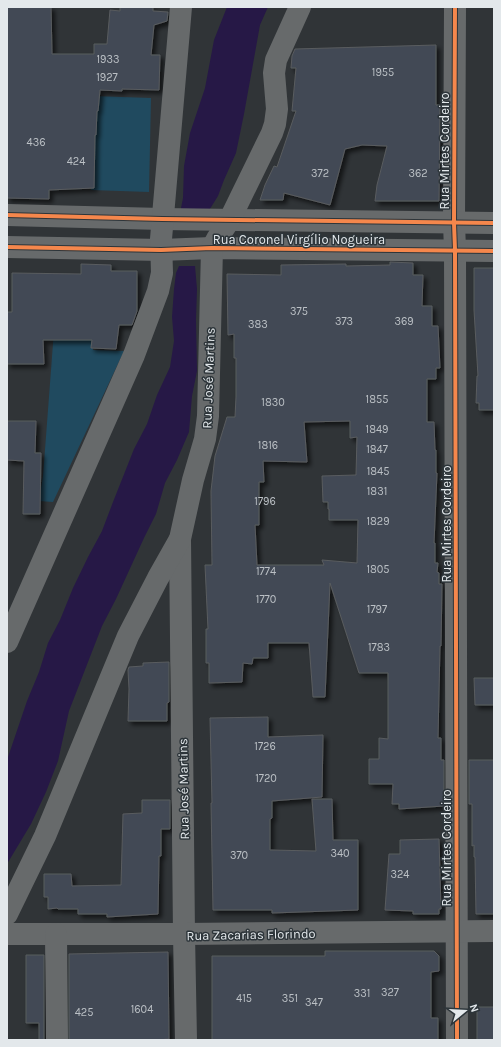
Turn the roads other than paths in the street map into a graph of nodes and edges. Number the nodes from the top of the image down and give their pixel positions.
1 (181, 7) edge
2 (300, 7) edge
3 (455, 7) edge
4 (7, 215) edge
5 (162, 219) junction
6 (230, 219) junction
7 (454, 223) junction
8 (494, 223) edge
9 (7, 247) edge
10 (212, 248) junction
11 (161, 250) junction
12 (455, 250) junction
13 (494, 251) edge
14 (180, 539) junction
15 (7, 642) edge
16 (7, 914) edge
17 (457, 932) junction
18 (494, 932) edge
19 (7, 934) edge
20 (56, 934) junction
21 (184, 934) junction
22 (57, 1040) edge
23 (186, 1040) edge
24 (457, 1040) edge

1 - 5 street
2 - 6 street
3 - 7 street, Rua Mirtes Cordeiro
4 - 5 street, Rua Coronel Virgílio Nogueira
5 - 6 street, Rua Coronel Virgílio Nogueira
5 - 11 street
6 - 7 street, Rua Coronel Virgílio Nogueira
6 - 10 street
7 - 8 street, Rua Coronel Virgílio Nogueira
7 - 12 street, Rua Mirtes Cordeiro
9 - 11 street, Rua Coronel Virgílio Nogueira
10 - 11 street, Rua Coronel Virgílio Nogueira
10 - 12 street, Rua Coronel Virgílio Nogueira
10 - 14 street, Rua José Martins
11 - 15 street
12 - 13 street, Rua Coronel Virgílio Nogueira
12 - 17 street, Rua Mirtes Cordeiro
14 - 16 street, Rua José Martins
14 - 21 street, Rua José Martins
17 - 18 street, Rua Zacarias Florindo
17 - 21 street, Rua Zacarias Florindo
17 - 24 street, Rua Mirtes Cordeiro
19 - 20 street, Rua Zacarias Florindo
20 - 21 street, Rua Zacarias Florindo
20 - 22 street
21 - 23 street, Rua José Martins

